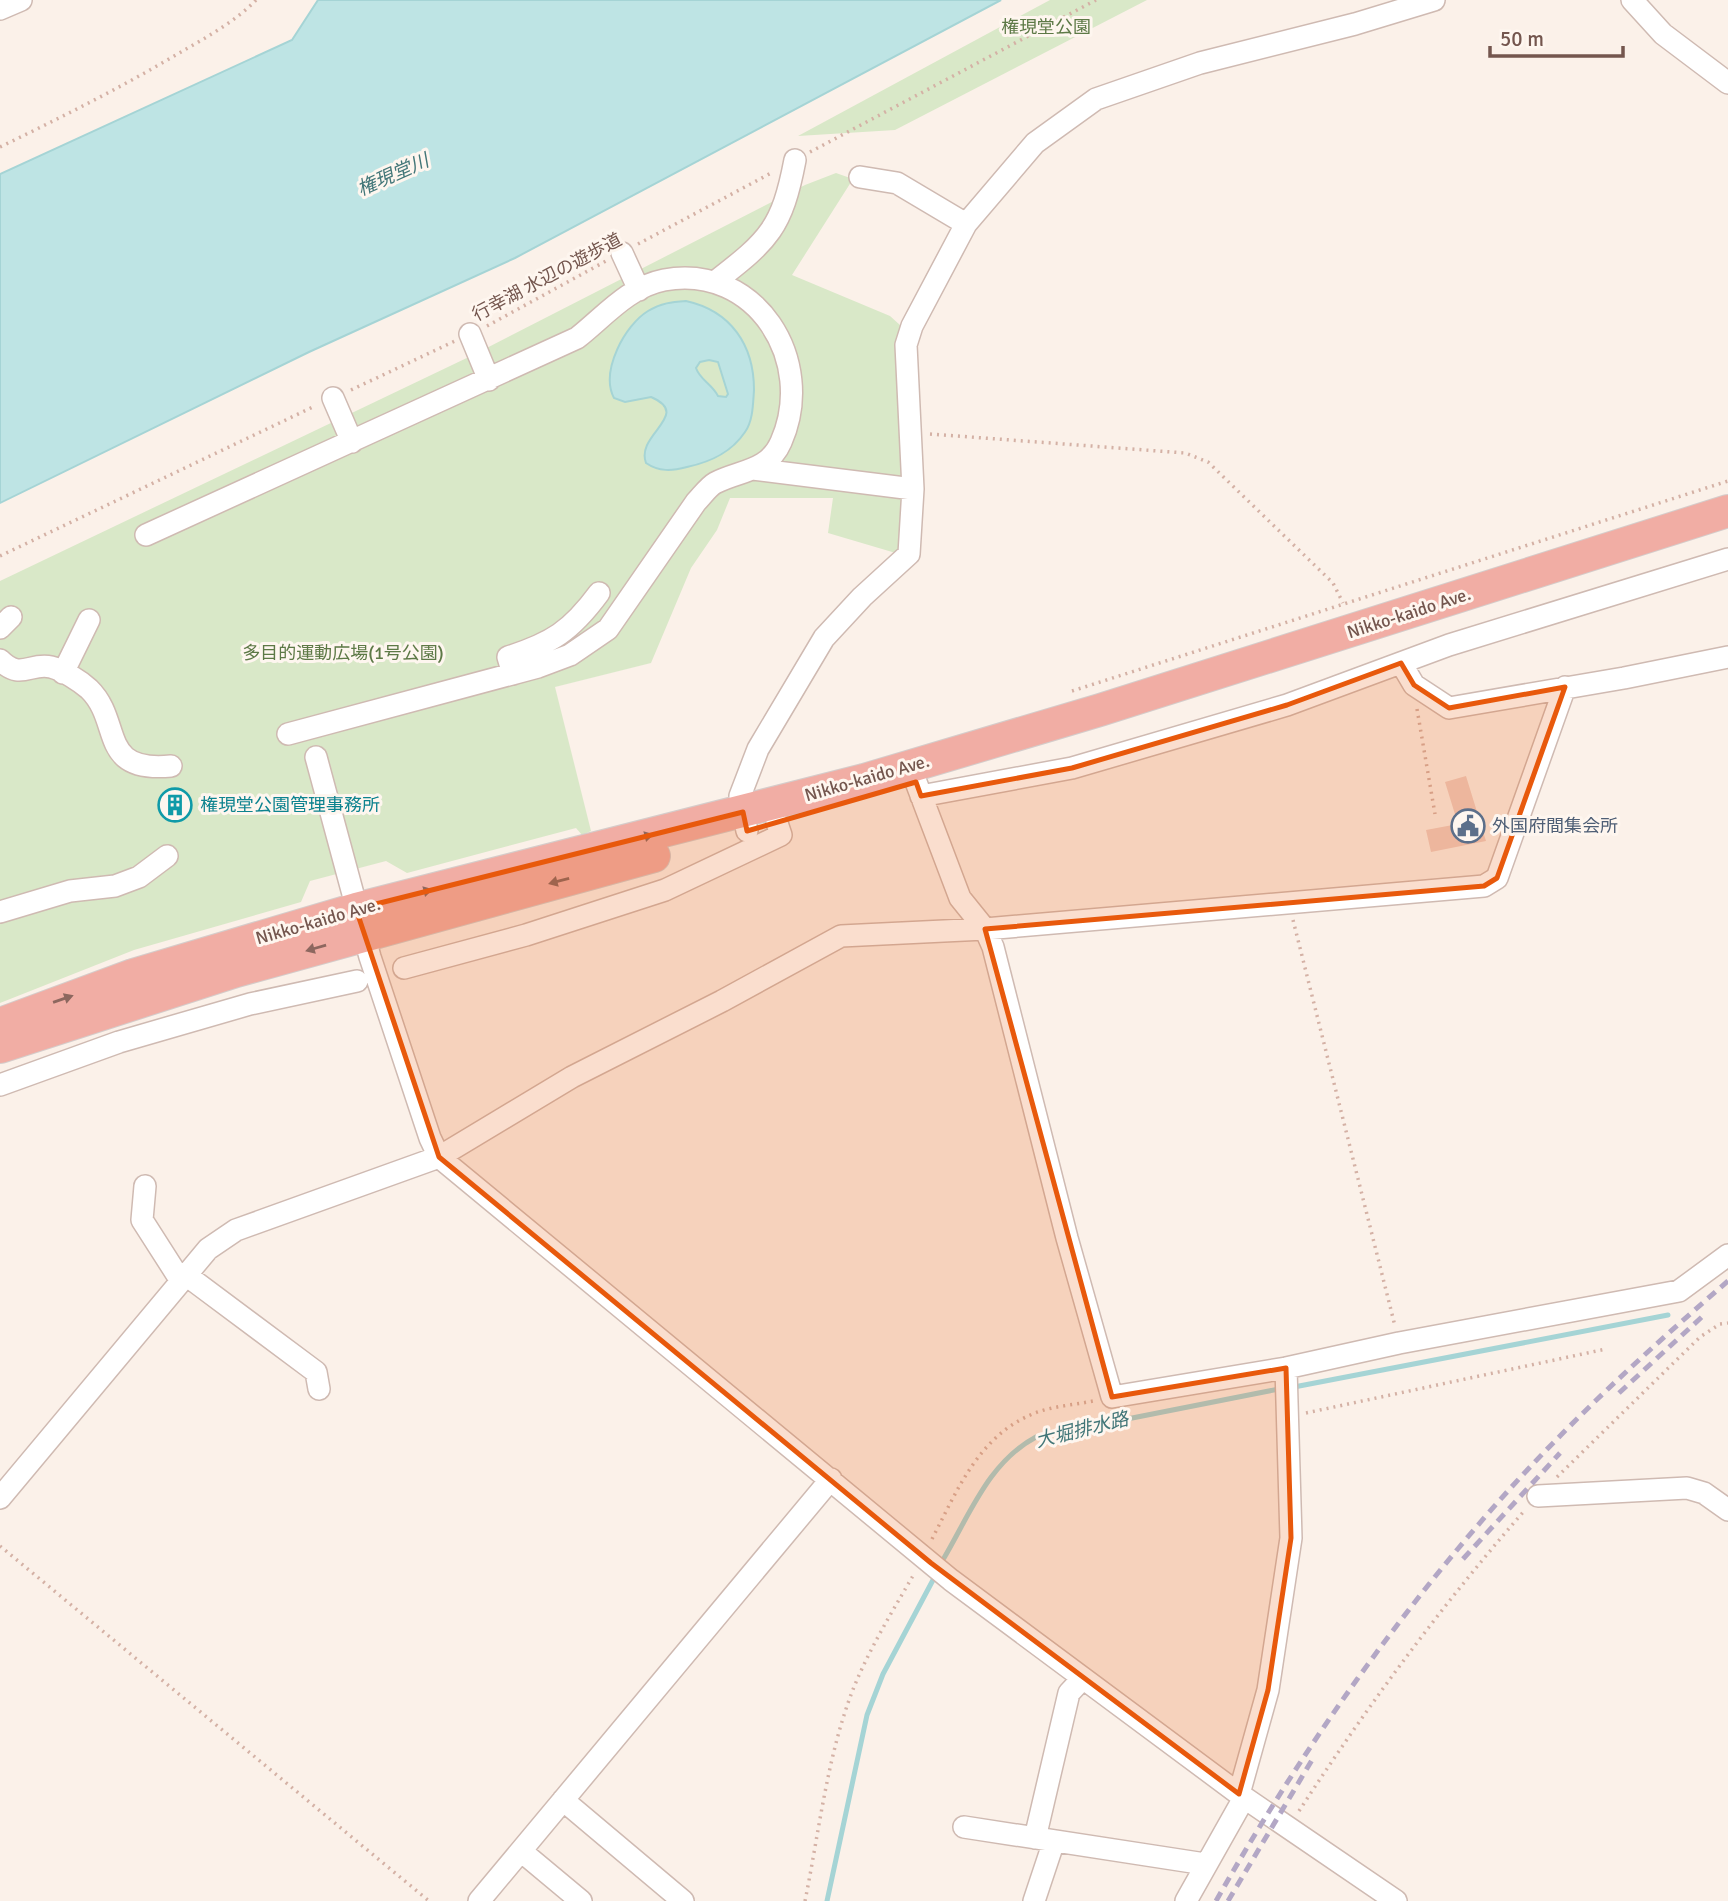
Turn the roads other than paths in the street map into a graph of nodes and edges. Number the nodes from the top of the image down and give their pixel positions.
1 (20, 0) edge
2 (1434, 0) edge
3 (1632, 0) edge
4 (0, 9) edge
5 (1728, 83) edge
6 (795, 160) road end
7 (860, 177) dead end
8 (966, 224) junction
9 (622, 253) road end
10 (716, 281) junction
11 (639, 290) junction
12 (470, 334) road end
13 (489, 380) junction
14 (333, 398) road end
15 (352, 442) junction
16 (753, 469) junction
17 (913, 489) junction
18 (1728, 511) edge
19 (1728, 533) edge
20 (145, 536) dead end
21 (1728, 559) edge
22 (599, 593) dead end
23 (89, 620) dead end
24 (1728, 657) edge
25 (0, 660) edge
26 (1401, 663) junction
27 (63, 673) junction
28 (513, 674) junction
29 (1565, 687) junction
30 (288, 734) dead end
31 (316, 757) dead end
32 (171, 766) dead end
33 (918, 789) junction
34 (745, 822) junction
35 (777, 823) junction
36 (167, 856) dead end
37 (0, 912) edge
38 (360, 922) junction
39 (985, 929) junction
40 (404, 968) dead end
41 (357, 981) dead end
42 (0, 1024) edge
43 (0, 1047) edge
44 (0, 1085) edge
45 (439, 1157) junction
46 (145, 1186) dead end
47 (1728, 1255) edge
48 (183, 1278) junction
49 (1286, 1368) junction
50 (319, 1389) dead end
51 (831, 1479) junction
52 (1538, 1496) road end
53 (0, 1498) edge
54 (1728, 1510) edge
55 (1083, 1678) junction
56 (1242, 1796) junction
57 (563, 1800) junction
58 (964, 1827) dead end
59 (1045, 1839) junction
60 (521, 1851) junction
61 (1205, 1864) junction
62 (479, 1901) edge
63 (581, 1901) edge
64 (683, 1901) edge
65 (1034, 1901) edge
66 (1186, 1901) edge
67 (1396, 1901) edge

1 - 4 street
2 - 8 street
3 - 5 street
6 - 10 street
7 - 8 street
8 - 17 street
9 - 11 street
10 - 11 street
10 - 16 street
11 - 13 street
12 - 13 street
13 - 15 street
14 - 15 street
15 - 20 street
16 - 17 street
16 - 28 street
17 - 34 street
18 - 34 highway, Nikko-kaido Ave.
19 - 33 highway, Nikko-kaido Ave.
21 - 26 street
22 - 28 street
23 - 27 street
24 - 29 street
25 - 27 street
26 - 29 street
26 - 33 street
27 - 32 street
28 - 30 street
29 - 39 street
31 - 38 street
33 - 35 highway, Nikko-kaido Ave.
33 - 39 street
34 - 35 highway, Nikko-kaido Ave.
34 - 38 highway, Nikko-kaido Ave.
35 - 40 street
36 - 37 street
42 -> 38 highway, Nikko-kaido Ave.
38 -> 43 highway, Nikko-kaido Ave.
38 - 45 street
39 - 45 street
39 - 49 street
41 - 44 street
45 - 48 street
45 - 51 street
46 - 48 street
47 - 49 street
48 - 50 street
48 - 53 street
49 - 56 street
51 - 55 street
51 - 57 street
52 - 54 street
55 - 56 street
55 - 59 street
56 - 61 street
56 - 67 street
57 - 60 street
57 - 64 street
58 - 59 street
59 - 61 street
59 - 65 street
60 - 62 street
60 - 63 street
61 - 66 street

